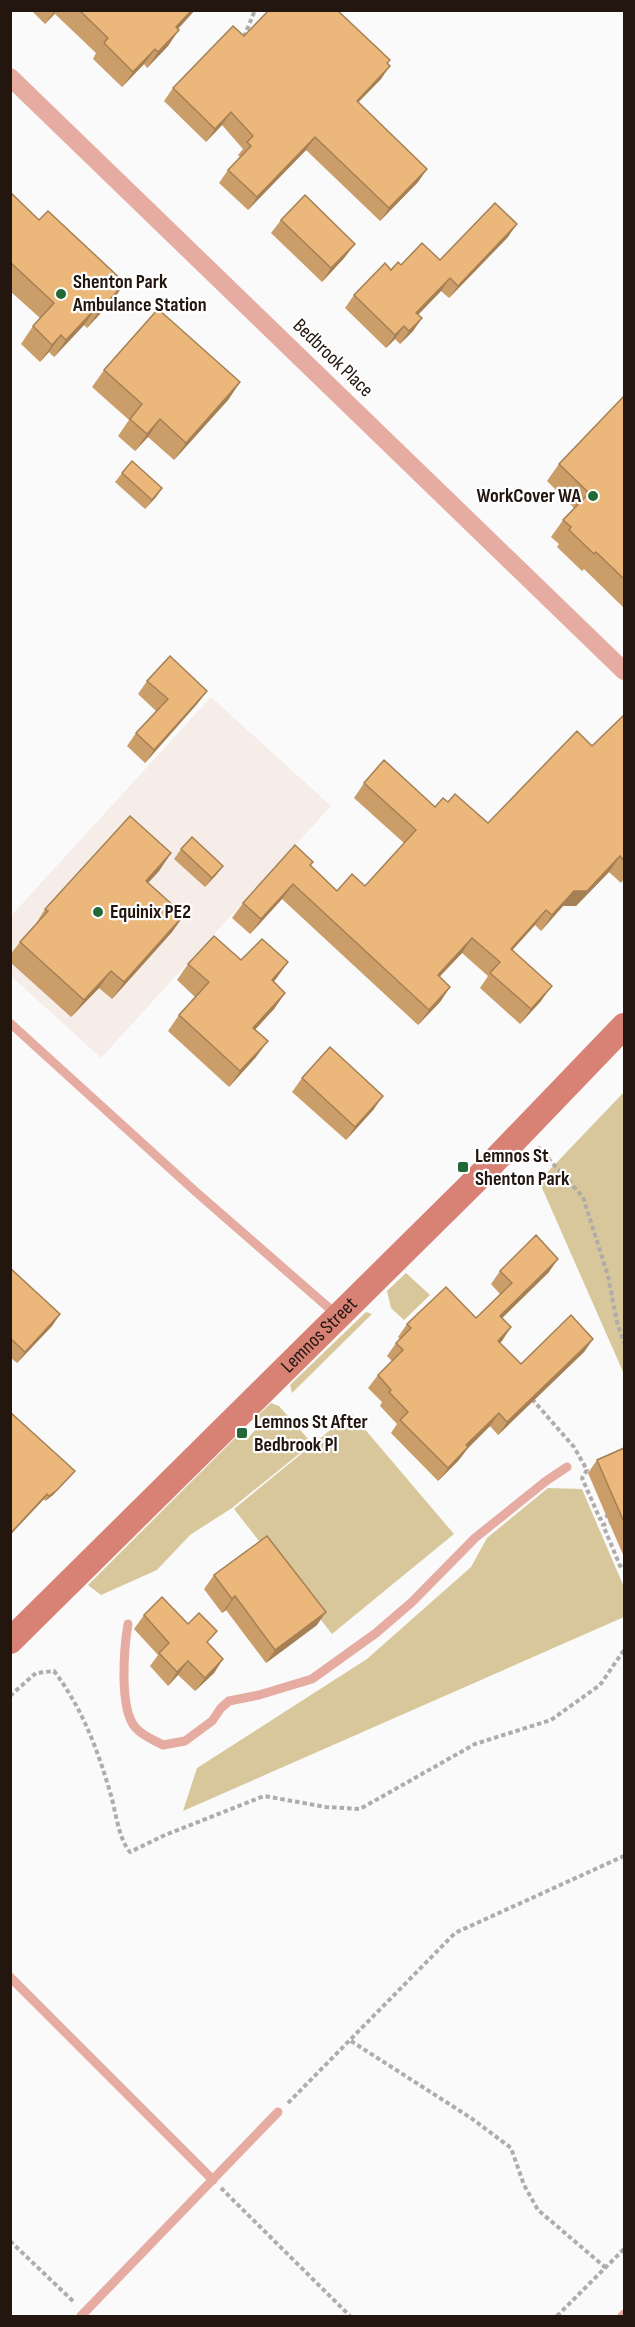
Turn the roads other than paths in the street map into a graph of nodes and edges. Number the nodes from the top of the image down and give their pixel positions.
1 (10, 77) edge
2 (624, 671) edge
3 (10, 1023) edge
4 (624, 1026) edge
5 (339, 1317) junction
6 (567, 1467) dead end
7 (128, 1624) dead end
8 (10, 1641) edge
9 (10, 1977) edge
10 (278, 2112) road end
11 (213, 2180) junction
12 (83, 2314) edge

1 - 2 street, Bedbrook Place
3 - 5 lane
4 - 5 street, Lemnos Street
5 - 8 street, Lemnos Street
6 - 7 lane
9 - 11 lane
10 - 11 lane
11 - 12 lane

